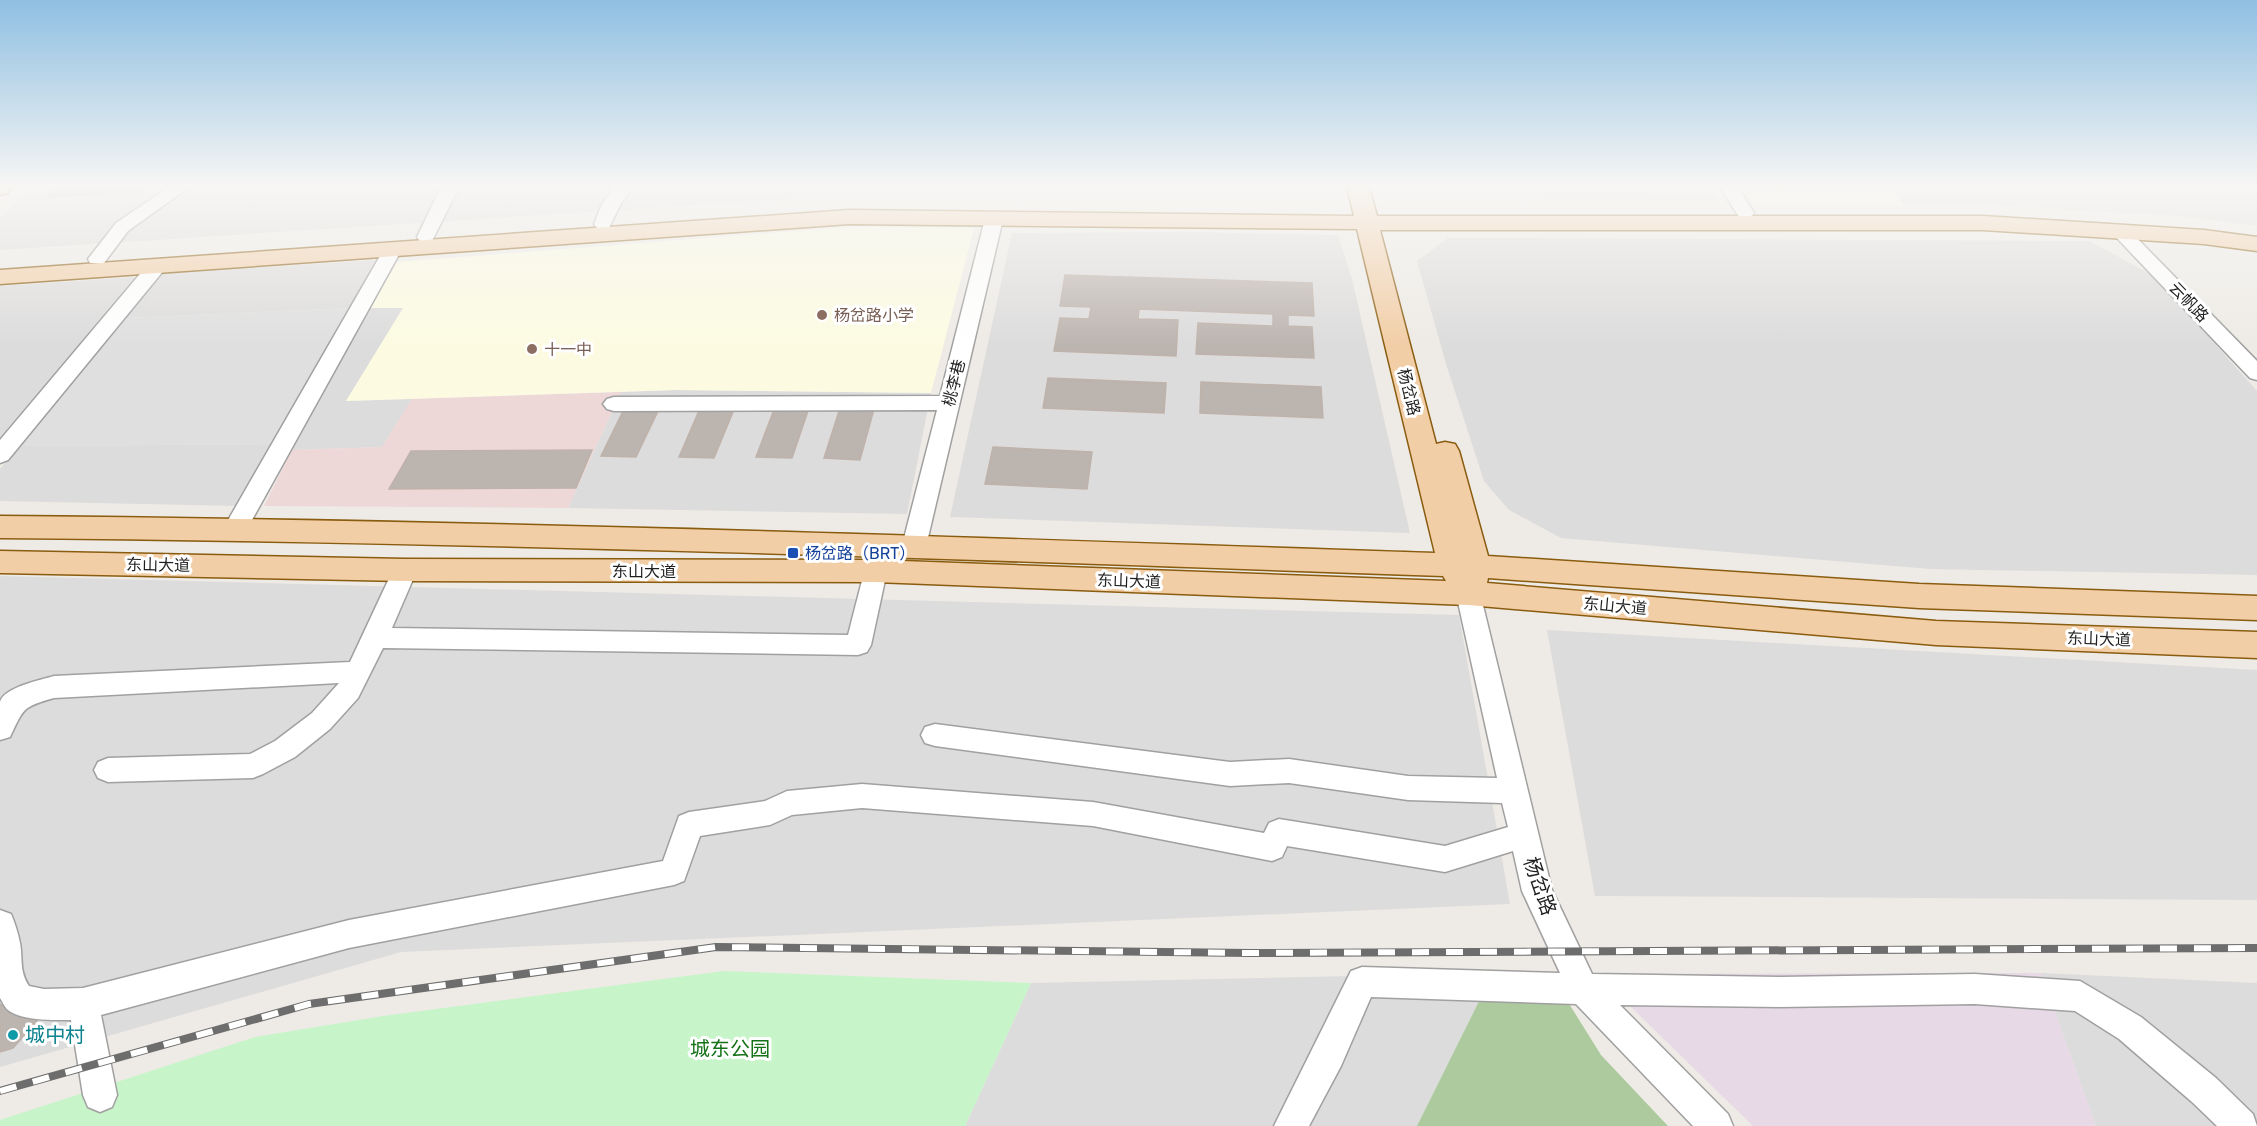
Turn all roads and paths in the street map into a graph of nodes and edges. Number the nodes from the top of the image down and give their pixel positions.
1 (112, 240) edge
2 (388, 240) edge
3 (528, 240) edge
4 (989, 240) edge
5 (1379, 240) edge
6 (2128, 240) edge
7 (2223, 240) edge
8 (2257, 244) edge
9 (393, 249) junction
10 (97, 259) junction
11 (0, 266) edge
12 (157, 266) junction
13 (0, 277) edge
14 (2257, 373) edge
15 (614, 404) dead end
16 (949, 404) junction
17 (0, 455) edge
18 (0, 527) edge
19 (235, 529) junction
20 (914, 546) junction
21 (0, 562) edge
22 (405, 570) junction
23 (875, 571) junction
24 (1466, 575) junction
25 (2257, 608) edge
26 (375, 638) junction
27 (2257, 645) edge
28 (358, 672) junction
29 (0, 729) edge
30 (935, 735) dead end
31 (108, 770) dead end
32 (1514, 791) junction
33 (1524, 835) junction
34 (0, 924) edge
35 (1583, 989) junction
36 (83, 1004) junction
37 (100, 1095) dead end
38 (1291, 1126) edge
39 (1716, 1126) edge
40 (2241, 1126) edge

1 - 10 street
2 - 10 main road
3 - 9 main road
4 - 16 street, 桃李巷
5 - 24 main road, 杨岔路
6 - 14 street, 云帆路
7 - 8 main road
9 - 12 main road
9 - 19 street
10 - 11 main road
12 - 13 main road
12 - 17 street
15 - 16 street
16 - 20 street, 桃李巷
18 - 19 main road, 东山大道
19 - 20 main road, 东山大道
20 - 24 main road, 东山大道
21 - 22 main road, 东山大道
22 - 23 main road, 东山大道
22 - 26 street
23 - 24 main road, 东山大道
23 - 26 street
24 - 25 main road, 东山大道
24 - 27 main road, 东山大道
24 - 32 street, 杨岔路
26 - 28 street
28 - 29 street
28 - 31 street
30 - 32 street
32 - 33 street, 杨岔路
33 - 35 street, 杨岔路
33 - 36 street
34 - 36 street
35 - 38 street
35 - 39 street, 杨岔路
35 - 40 street
36 - 37 street

